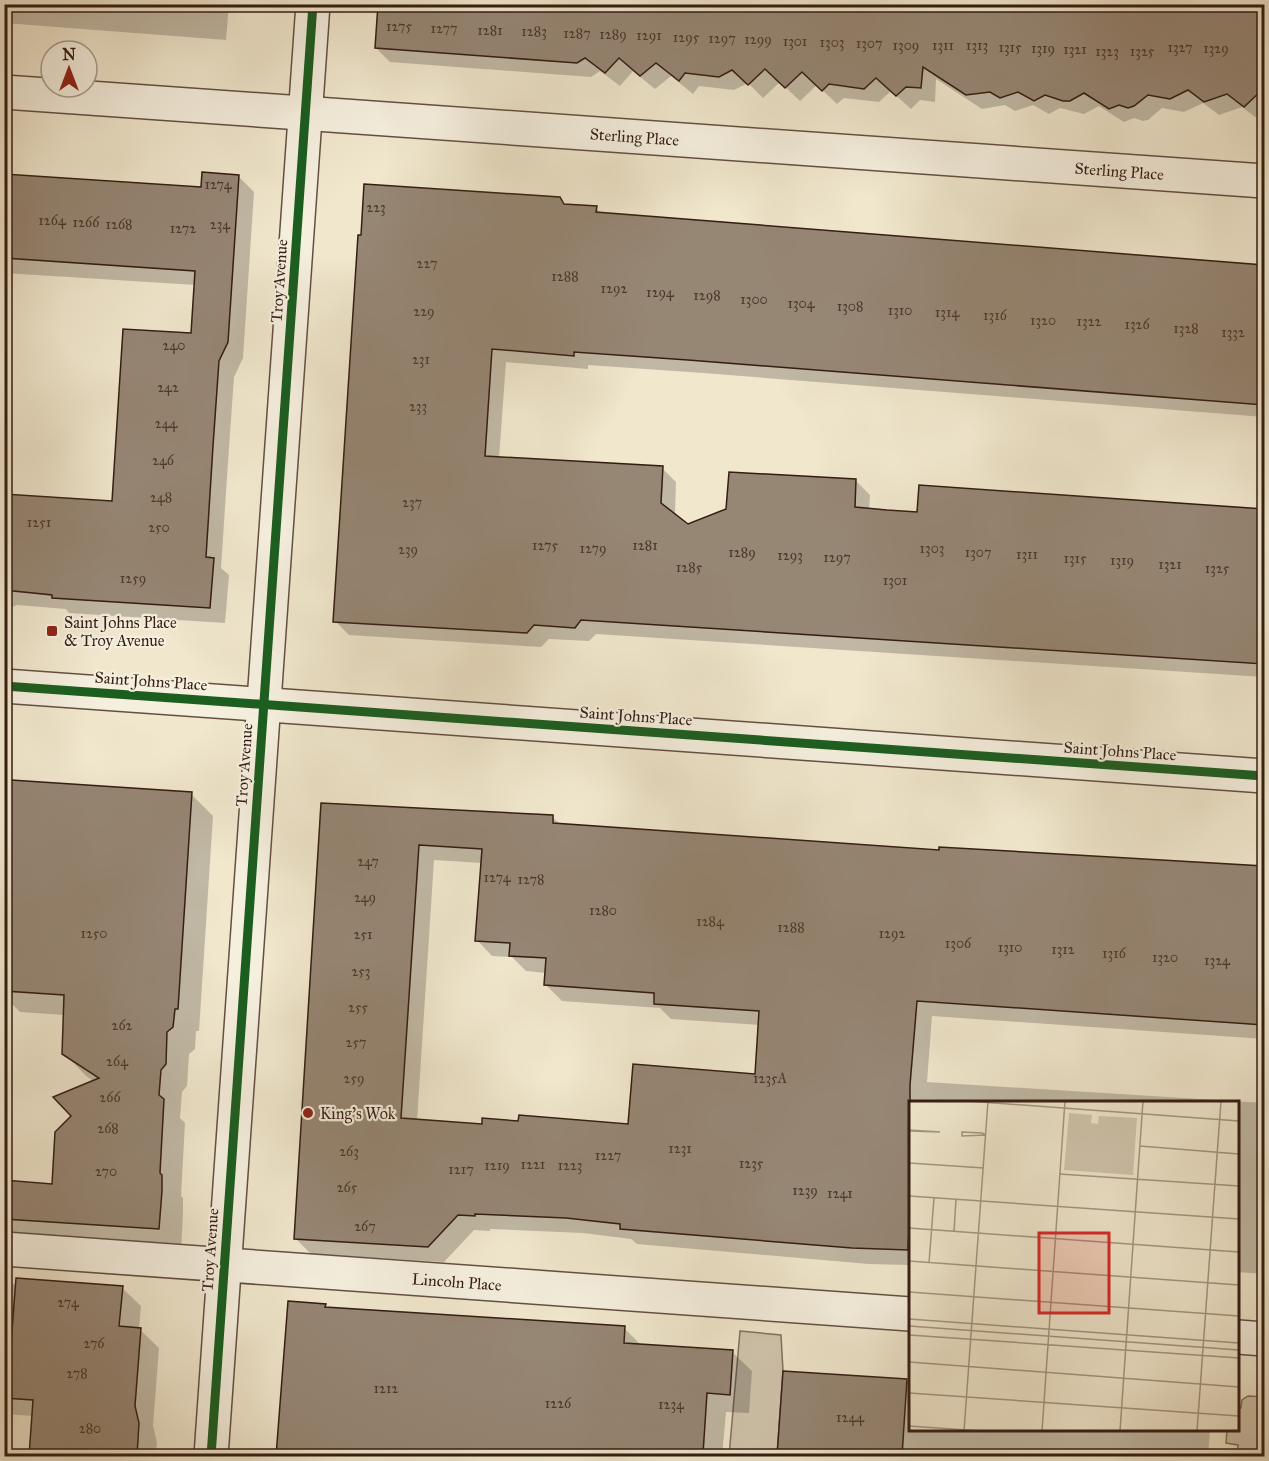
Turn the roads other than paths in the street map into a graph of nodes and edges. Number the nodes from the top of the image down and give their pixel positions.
1 (313, 4) edge
2 (4, 92) edge
3 (306, 114) junction
4 (1264, 181) edge
5 (4, 686) edge
6 (264, 704) junction
7 (1264, 776) edge
8 (4, 1249) edge
9 (224, 1265) junction
10 (909, 1314) edge
11 (1239, 1337) edge
12 (1264, 1339) edge
13 (211, 1456) edge

1 - 3 street, Troy Avenue
2 - 3 street, Sterling Place
3 - 4 street, Sterling Place
3 - 6 street, Troy Avenue
5 - 6 street, Saint Johns Place
6 - 7 street, Saint Johns Place
6 - 9 street, Troy Avenue
8 - 9 street, Lincoln Place
9 - 10 street, Lincoln Place
9 - 13 street, Troy Avenue
11 - 12 street

